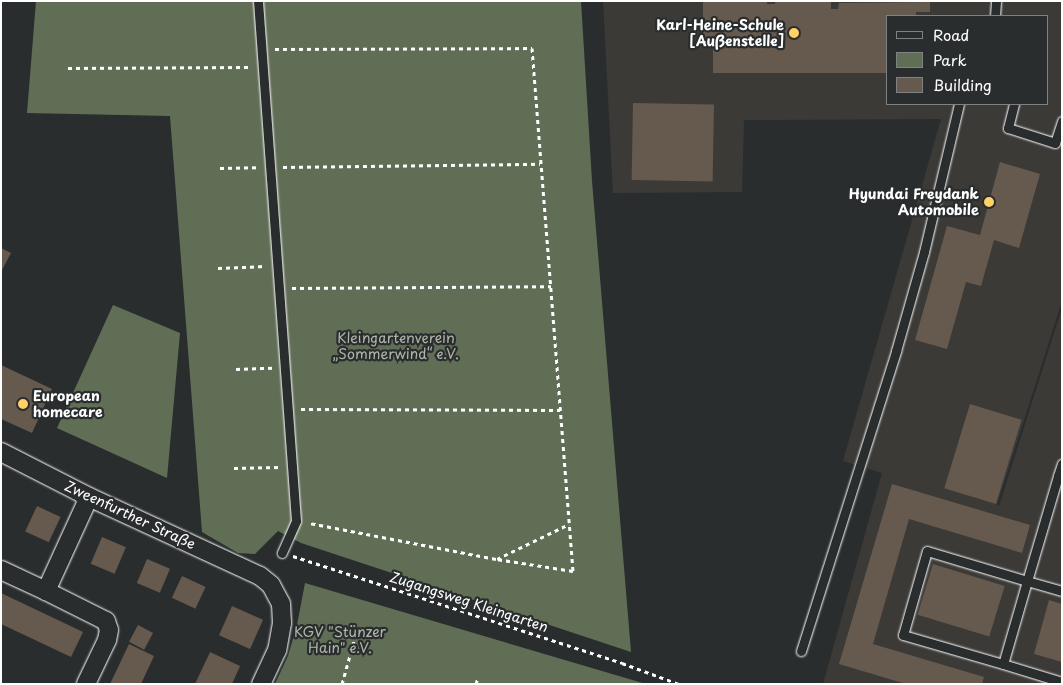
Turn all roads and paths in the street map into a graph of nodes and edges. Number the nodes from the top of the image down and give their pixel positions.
1 (258, 1) edge
2 (996, 1) edge
3 (995, 15) edge
4 (262, 49) junction
5 (263, 67) junction
6 (68, 68) dead end
7 (959, 105) edge
8 (1014, 105) edge
9 (1062, 121) edge
10 (540, 164) junction
11 (270, 167) junction
12 (220, 168) dead end
13 (277, 266) junction
14 (218, 268) dead end
15 (551, 286) junction
16 (279, 288) junction
17 (285, 368) junction
18 (236, 369) dead end
19 (288, 409) junction
20 (560, 410) junction
21 (1, 452) edge
22 (1062, 464) edge
23 (292, 467) junction
24 (234, 468) dead end
25 (1060, 477) edge
26 (89, 497) junction
27 (296, 520) junction
28 (569, 524) junction
29 (282, 553) joint
30 (496, 559) junction
31 (1, 570) edge
32 (1027, 581) junction
33 (46, 591) junction
34 (1062, 591) edge
35 (354, 641) dead end
36 (800, 652) dead end
37 (1003, 664) junction
38 (478, 677) dead end
39 (1062, 682) edge
40 (86, 684) edge
41 (261, 684) edge
42 (342, 684) edge
43 (476, 684) edge
44 (679, 684) edge

1 - 4 lane
2 - 3 lane
4 - 5 lane
4 - 10 path
5 - 6 path
5 - 11 lane
7 - 36 lane
8 - 9 lane
10 - 11 path
10 - 15 path
11 - 12 path
11 - 13 lane
13 - 14 path
13 - 16 lane
15 - 16 path
15 - 20 path
16 - 17 lane
17 - 18 path
17 - 19 lane
19 - 20 path
19 - 23 lane
20 - 28 path
21 - 26 street, Zweenfurther Straße
22 - 25 lane
23 - 24 path
23 - 27 lane
25 - 32 lane
26 - 33 street
26 - 41 street, Zweenfurther Straße
27 - 29 lane
27 - 30 path
28 - 30 path
28 - 30 path
29 - 44 path, Zugangsweg Kleingarten
31 - 33 street
32 - 34 lane
32 - 37 lane
32 - 37 lane
33 - 40 street
35 - 42 path
37 - 39 lane
38 - 43 path

